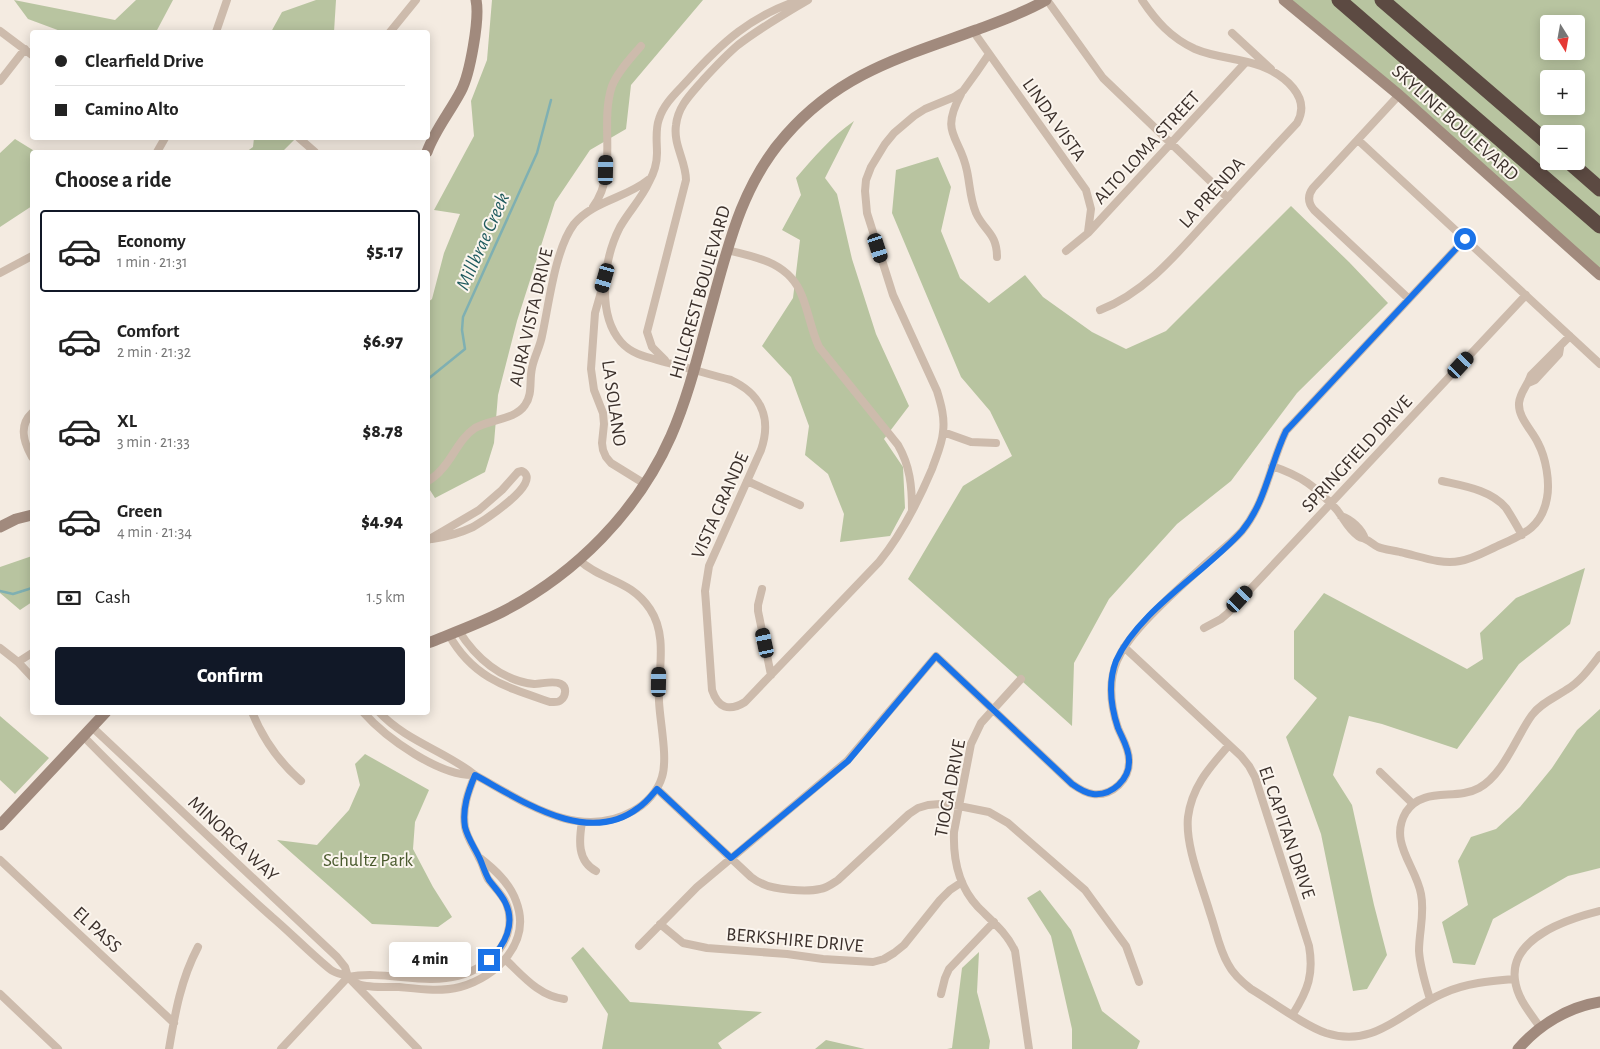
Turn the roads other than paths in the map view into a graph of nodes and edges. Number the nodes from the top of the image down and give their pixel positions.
1 (227, 0) edge
2 (416, 0) edge
3 (476, 0) edge
4 (800, 0) edge
5 (808, 0) edge
6 (1046, 0) edge
7 (1142, 0) edge
8 (1284, 0) edge
9 (1339, 0) edge
10 (1382, 0) edge
11 (217, 30) edge
12 (392, 30) edge
13 (0, 31) edge
14 (973, 31) junction
15 (1232, 33) dead end
16 (641, 46) dead end
17 (25, 49) junction
18 (30, 53) edge
19 (989, 54) junction
20 (1246, 62) junction
21 (1280, 77) junction
22 (0, 81) edge
23 (962, 91) junction
24 (1399, 95) junction
25 (1540, 136) edge
26 (301, 140) edge
27 (1358, 140) junction
28 (1171, 144) junction
29 (313, 150) edge
30 (429, 150) edge
31 (1578, 170) edge
32 (654, 173) junction
33 (1600, 189) edge
34 (1228, 198) junction
35 (592, 208) junction
36 (1600, 226) edge
37 (1088, 233) junction
38 (1465, 239) junction
39 (726, 250) junction
40 (1066, 251) dead end
41 (30, 257) edge
42 (997, 257) dead end
43 (0, 273) edge
44 (1600, 275) edge
45 (605, 278) junction
46 (1526, 295) junction
47 (1409, 299) junction
48 (1100, 310) dead end
49 (1570, 336) junction
50 (666, 362) junction
51 (1600, 364) edge
52 (694, 370) junction
53 (30, 415) edge
54 (943, 432) junction
55 (996, 443) dead end
56 (30, 452) edge
57 (1272, 466) junction
58 (430, 480) edge
59 (747, 481) junction
60 (1442, 481) dead end
61 (645, 484) junction
62 (1331, 504) junction
63 (800, 505) dead end
64 (912, 512) junction
65 (30, 516) edge
66 (0, 527) edge
67 (1522, 535) junction
68 (430, 540) edge
69 (579, 560) junction
70 (762, 589) dead end
71 (1204, 628) dead end
72 (454, 633) junction
73 (430, 642) edge
74 (1124, 647) junction
75 (0, 648) edge
76 (30, 655) edge
77 (1600, 655) edge
78 (18, 662) junction
79 (30, 675) edge
80 (771, 675) junction
81 (1021, 678) dead end
82 (993, 710) junction
83 (103, 715) edge
84 (253, 715) edge
85 (366, 715) edge
86 (382, 715) edge
87 (92, 727) junction
88 (83, 736) junction
89 (1229, 745) junction
90 (1380, 772) dead end
91 (475, 775) junction
92 (300, 781) dead end
93 (657, 789) junction
94 (1413, 804) junction
95 (959, 806) junction
96 (582, 822) junction
97 (0, 825) edge
98 (480, 858) junction
99 (731, 858) junction
100 (0, 860) edge
101 (596, 871) dead end
102 (962, 882) junction
103 (1600, 911) edge
104 (994, 922) junction
105 (660, 924) junction
106 (639, 946) dead end
107 (198, 947) dead end
108 (506, 960) junction
109 (348, 977) junction
110 (1514, 979) junction
111 (1139, 982) dead end
112 (0, 994) edge
113 (940, 994) dead end
114 (564, 999) dead end
115 (1430, 999) junction
116 (1600, 1002) edge
117 (1292, 1014) junction
118 (174, 1023) junction
119 (1540, 1027) junction
120 (58, 1049) edge
121 (169, 1049) edge
122 (280, 1049) edge
123 (418, 1049) edge
124 (1029, 1049) edge
125 (1518, 1049) edge

1 - 11 street
2 - 12 street
3 - 30 street
4 - 32 street
5 - 50 street
6 - 14 street, HILLCREST BOULEVARD
6 - 28 street
7 - 20 street, LA PRENDA
8 - 24 street, SKYLINE BOULEVARD
9 - 36 highway
10 - 25 highway
13 - 17 street
14 - 19 street, LINDA VISTA
14 - 39 street, HILLCREST BOULEVARD
15 - 21 street, LA PRENDA
16 - 35 street
17 - 18 street
17 - 22 street
19 - 23 street, VISTA GRANDE
19 - 37 street, LINDA VISTA
20 - 21 street, LA PRENDA
20 - 28 street, ALTO LOMA STREET
21 - 34 street, LA PRENDA
23 - 42 street
23 - 54 street, VISTA GRANDE
24 - 27 street
24 - 44 street, SKYLINE BOULEVARD
26 - 29 street
27 - 38 street
27 - 47 street
28 - 34 street
28 - 37 street, ALTO LOMA STREET
31 - 33 highway
32 - 35 street
32 - 45 street
34 - 48 street, LA PRENDA
35 - 58 street, AURA VISTA DRIVE
37 - 40 street, ALTO LOMA STREET
38 - 46 street
38 - 47 street
39 - 52 street, HILLCREST BOULEVARD
39 - 64 street
41 - 43 street
45 - 50 street, VISTA GRANDE
45 - 61 street, LA SOLANO
46 - 49 street
46 - 62 street, SPRINGFIELD DRIVE
47 - 57 street
49 - 51 street
49 - 67 street
50 - 52 street, VISTA GRANDE
52 - 59 street, VISTA GRANDE
52 - 61 street, HILLCREST BOULEVARD
53 - 56 street
54 - 55 street
54 - 64 street, VISTA GRANDE
57 - 62 street
57 - 74 street
59 - 63 street
59 - 80 street, VISTA GRANDE
60 - 67 street
61 - 69 street, HILLCREST BOULEVARD
62 - 67 street
62 - 71 street, SPRINGFIELD DRIVE
64 - 80 street, VISTA GRANDE
65 - 66 street
68 - 68 street
69 - 72 street, HILLCREST BOULEVARD
69 - 93 street
70 - 80 street
72 - 72 street
72 - 73 street, HILLCREST BOULEVARD
74 - 82 street
74 - 89 street, EL CAPITAN DRIVE
75 - 78 street
76 - 78 street
77 - 94 street
78 - 79 street
81 - 82 street, TIOGA DRIVE
82 - 95 street, TIOGA DRIVE
82 - 99 street
83 - 87 street
84 - 92 street
85 - 91 street
86 - 91 street
87 - 88 street
87 - 109 street, MINORCA WAY
88 - 97 street
88 - 109 street, MINORCA WAY
89 - 117 street, EL CAPITAN DRIVE
89 - 117 street
90 - 94 street
91 - 96 street
91 - 98 street
93 - 96 street
93 - 99 street
94 - 115 street
95 - 99 street
95 - 102 street, TIOGA DRIVE
95 - 111 street
96 - 101 street
98 - 108 street
98 - 109 street
99 - 105 street
100 - 118 street, EL PASS
102 - 104 street, TIOGA DRIVE
102 - 105 street, BERKSHIRE DRIVE
103 - 110 street
104 - 113 street
104 - 124 street, TIOGA DRIVE
105 - 106 street
107 - 118 street
108 - 109 street
108 - 114 street
109 - 122 street
109 - 123 street, MINORCA WAY
110 - 115 street
110 - 119 street
112 - 120 street
115 - 117 street
116 - 119 street
118 - 121 street
119 - 125 street

